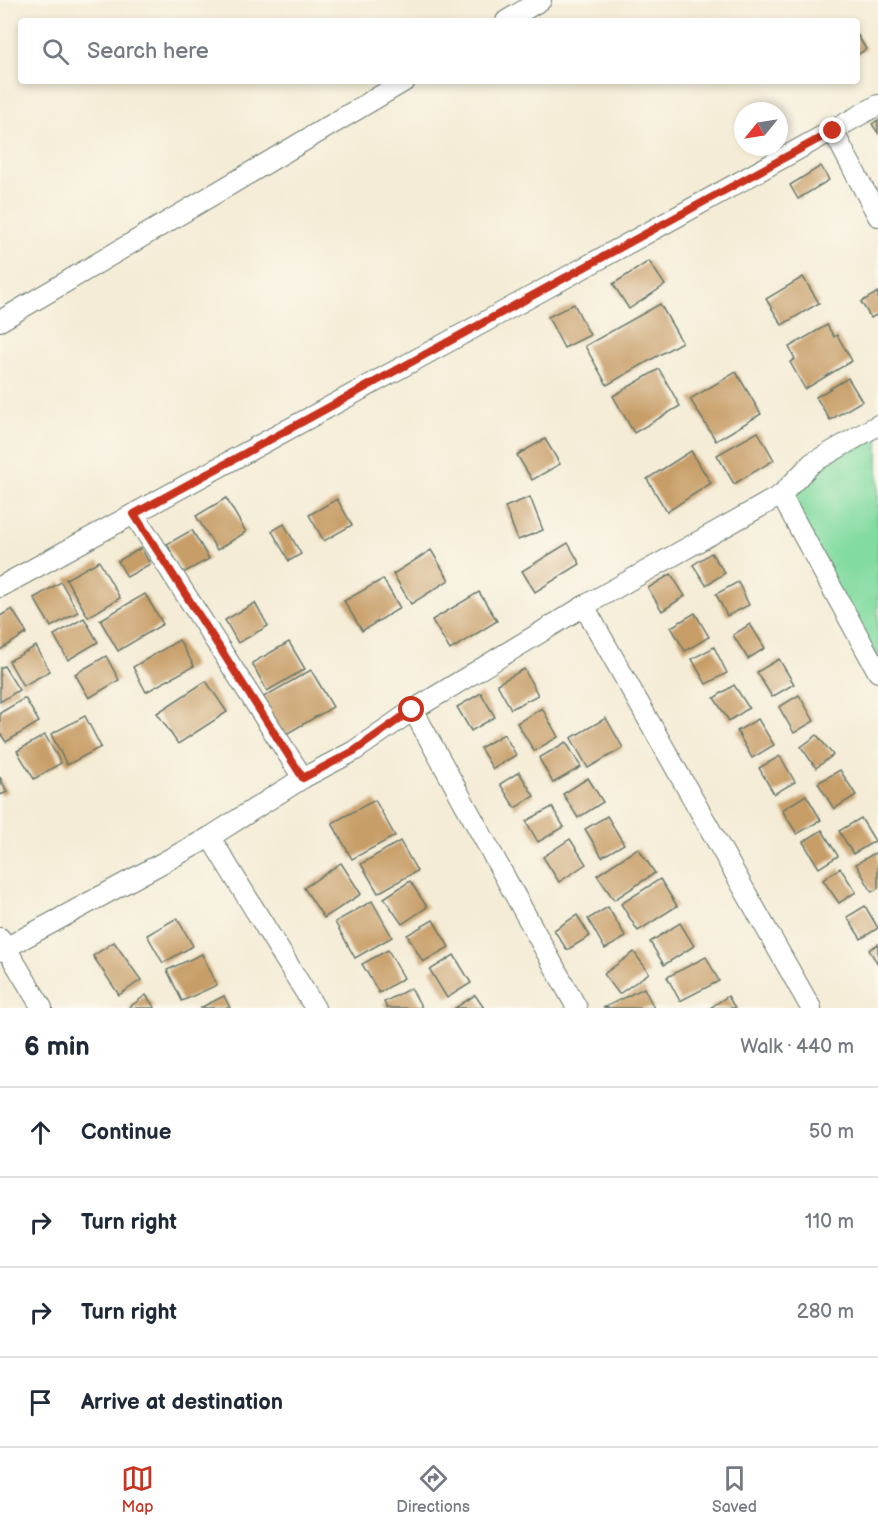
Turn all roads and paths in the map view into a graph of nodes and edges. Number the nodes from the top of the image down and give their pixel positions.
1 (541, 0) edge
2 (511, 18) edge
3 (400, 84) edge
4 (878, 105) edge
5 (833, 131) junction
6 (878, 216) edge
7 (0, 321) edge
8 (878, 425) edge
9 (781, 495) junction
10 (134, 514) junction
11 (0, 587) edge
12 (584, 606) junction
13 (878, 672) edge
14 (412, 710) junction
15 (303, 778) junction
16 (210, 837) junction
17 (2, 946) edge
18 (42, 1008) edge
19 (315, 1008) edge
20 (577, 1008) edge
21 (811, 1008) edge

1 - 2 street
3 - 7 street
4 - 5 street
5 - 6 street
5 - 10 street
8 - 9 street
9 - 12 street
9 - 13 street
10 - 11 street
10 - 15 street
12 - 14 street
12 - 21 street
14 - 15 street
14 - 20 street
15 - 16 street
16 - 17 street
16 - 19 street
17 - 18 street

